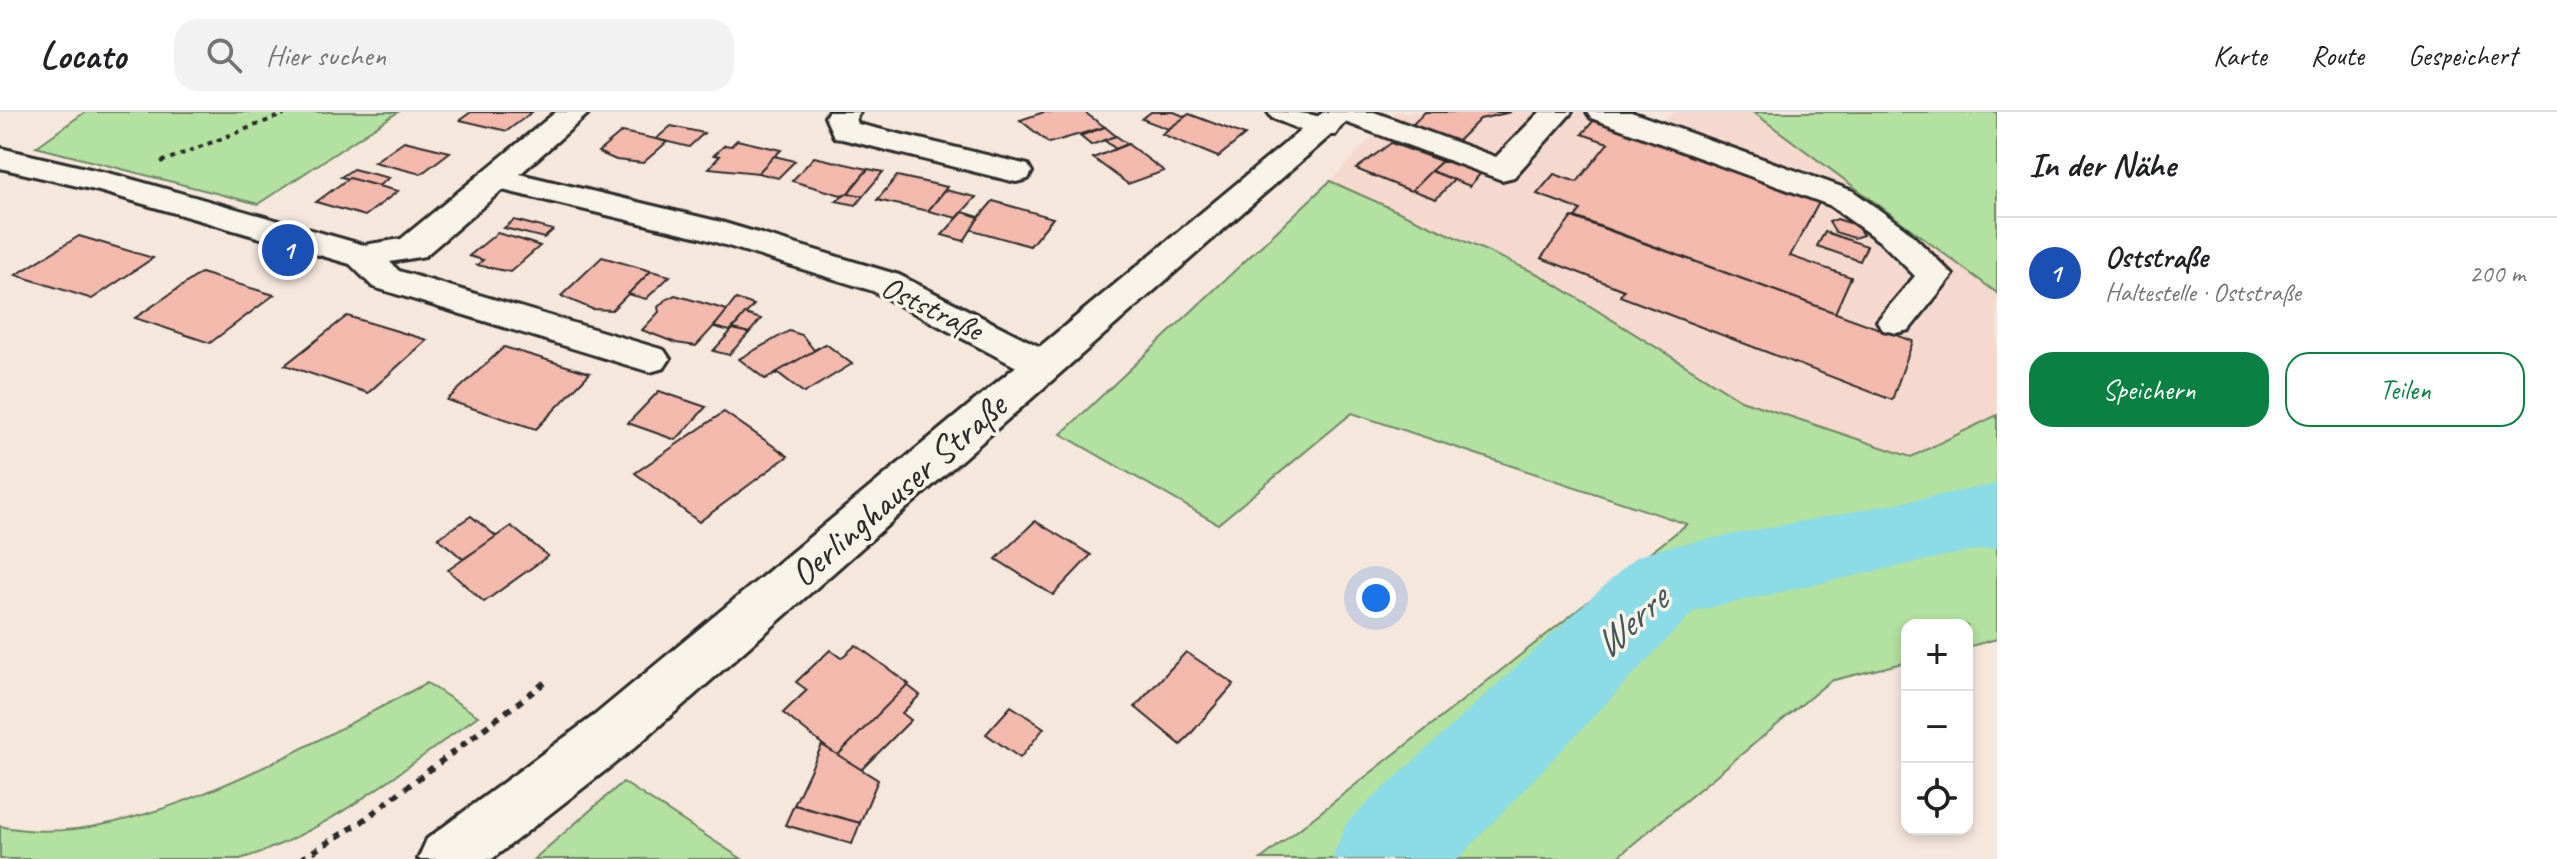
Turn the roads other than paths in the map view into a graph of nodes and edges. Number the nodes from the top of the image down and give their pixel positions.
1 (575, 112) edge
2 (845, 112) edge
3 (1283, 112) edge
4 (1557, 112) edge
5 (1602, 112) edge
6 (1337, 117) edge
7 (891, 126) edge
8 (0, 158) edge
9 (1016, 172) dead end
10 (497, 179) junction
11 (363, 256) junction
12 (1896, 321) dead end
13 (650, 359) dead end
14 (1044, 365) junction
15 (447, 859) edge

1 - 10 street
2 - 7 street
3 - 6 street
4 - 6 street
5 - 12 street
6 - 14 street, Oerlinghauser Straße
7 - 9 street
8 - 11 street
10 - 11 street
10 - 14 street, Oststraße
11 - 13 street
14 - 15 street, Oerlinghauser Straße

